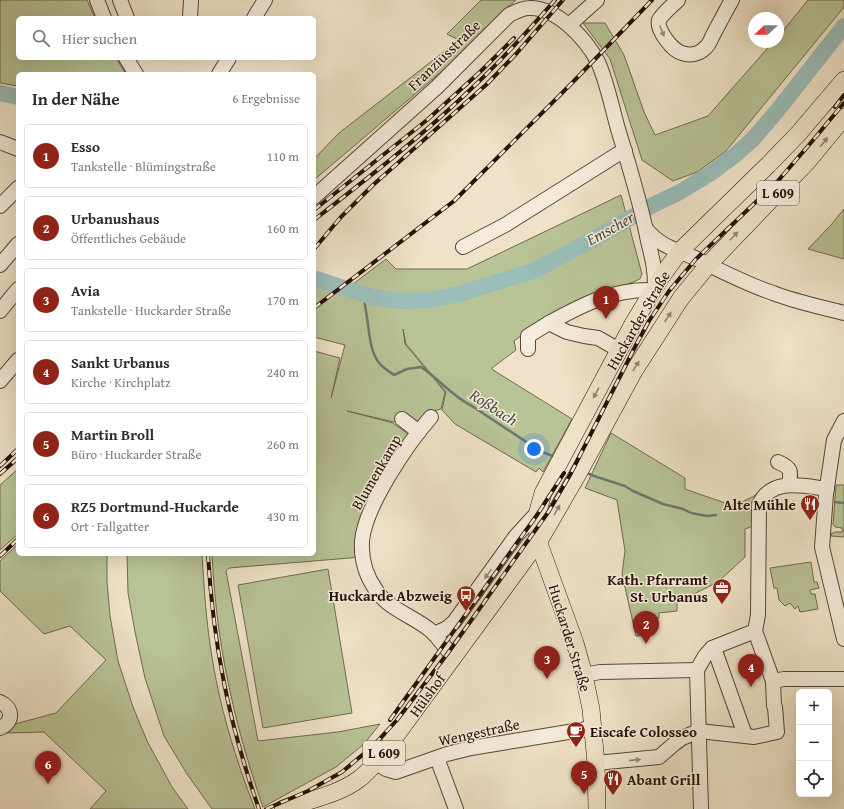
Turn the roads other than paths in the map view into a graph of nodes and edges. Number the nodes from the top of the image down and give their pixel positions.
1 (97, 0) edge
2 (120, 0) edge
3 (190, 0) edge
4 (265, 0) edge
5 (597, 0) edge
6 (678, 0) edge
7 (732, 0) edge
8 (103, 16) edge
9 (126, 16) edge
10 (190, 16) edge
11 (255, 16) edge
12 (569, 25) junction
13 (127, 60) edge
14 (228, 60) edge
15 (135, 72) edge
16 (220, 72) edge
17 (844, 80) edge
18 (844, 117) edge
19 (0, 142) edge
20 (16, 148) edge
21 (625, 151) junction
22 (16, 190) edge
23 (316, 194) edge
24 (0, 206) edge
25 (646, 226) junction
26 (16, 246) edge
27 (463, 247) dead end
28 (680, 251) junction
29 (0, 265) edge
30 (708, 265) junction
31 (653, 288) junction
32 (16, 291) edge
33 (0, 311) edge
34 (844, 313) edge
35 (549, 323) junction
36 (528, 349) dead end
37 (619, 350) junction
38 (16, 362) edge
39 (0, 381) edge
40 (431, 416) dead end
41 (402, 419) dead end
42 (844, 421) edge
43 (419, 432) junction
44 (778, 462) dead end
45 (790, 485) junction
46 (827, 489) junction
47 (537, 513) junction
48 (538, 541) junction
49 (755, 632) junction
50 (434, 634) junction
51 (844, 640) edge
52 (714, 648) junction
53 (454, 657) junction
54 (697, 670) junction
55 (584, 675) junction
56 (844, 679) edge
57 (773, 681) junction
58 (0, 702) edge
59 (0, 728) edge
60 (593, 728) junction
61 (699, 731) junction
62 (745, 736) junction
63 (437, 758) junction
64 (376, 763) junction
65 (596, 763) junction
66 (283, 809) edge
67 (456, 809) edge
68 (597, 809) edge
69 (701, 809) edge

1 - 8 street
2 - 9 street
3 - 10 street
4 - 11 street
5 - 12 street
6 -> 7 street
12 - 21 street, Franziusstraße
12 - 23 street, Franziusstraße
13 - 15 street
14 - 16 street
17 - 28 main road, Huckarder Straße / L 609
30 -> 18 main road, Huckarder Straße / L 609
19 - 20 street
21 - 25 street, Franziusstraße
21 - 27 street
22 - 24 street
25 - 28 street, Franziusstraße
25 - 31 street, Franziusstraße
26 - 29 street
28 - 30 street, Franziusstraße
28 - 31 main road, Huckarder Straße / L 609
30 - 34 street, Franziusstraße
48 -> 30 main road, Huckarder Straße / L 609
31 - 35 street
31 - 37 main road, Huckarder Straße / L 609
32 - 33 street
35 - 36 street
35 - 37 street
37 -> 47 main road, Huckarder Straße / L 609
38 - 39 street
40 - 43 street, Blumenkamp
41 - 43 street, Blumenkamp
42 - 46 street
43 - 50 street, Blumenkamp
44 - 45 street
45 - 46 street
45 - 49 street
46 - 51 street
47 - 48 main road, Huckarder Straße / L 609
47 -> 50 street
48 - 53 main road, Hülshof / L 609
48 - 55 main road, Huckarder Straße
49 - 52 street
49 - 57 street
50 - 53 street, Blumenkamp
52 - 54 street
52 - 62 street
53 - 64 main road, Hülshof / L 609
54 - 55 street
54 - 61 street
55 - 60 main road, Huckarder Straße
56 - 57 street
57 - 62 street
58 - 59 street
60 - 63 street, Wengestraße
60 - 65 main road, Huckarder Straße
61 - 62 street
65 -> 61 street
61 - 69 street
63 - 64 street, Wengestraße
63 - 67 street
64 - 66 main road, Hülshof / L 609
65 - 68 main road, Huckarder Straße

